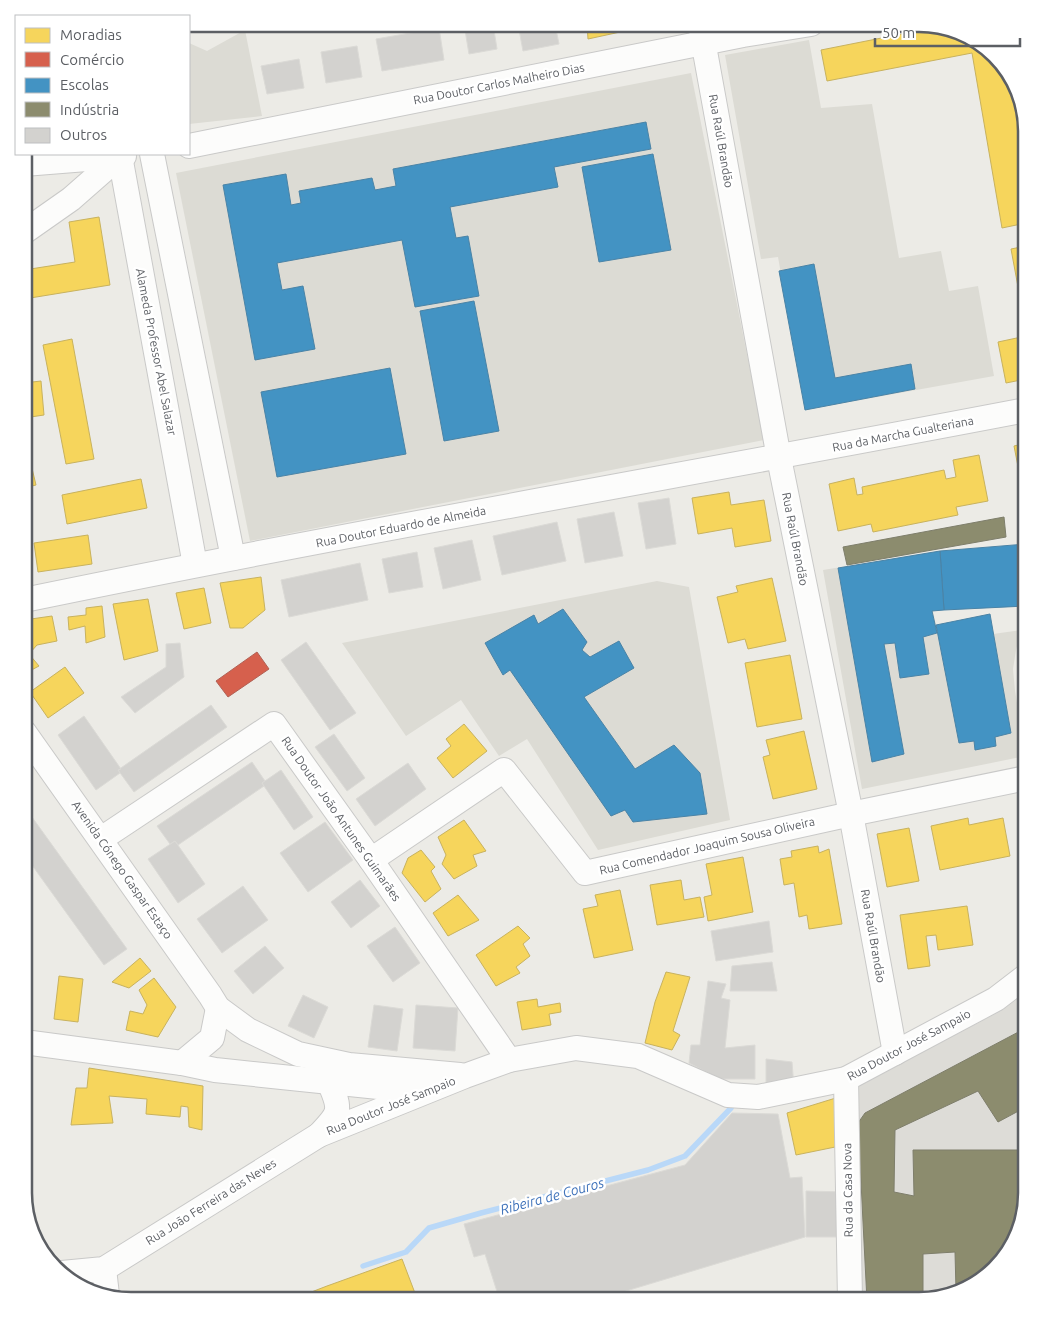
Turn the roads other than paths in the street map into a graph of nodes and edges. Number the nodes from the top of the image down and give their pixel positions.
1 (701, 34) edge
2 (190, 146) edge
3 (128, 155) edge
4 (152, 155) edge
5 (33, 163) edge
6 (33, 226) edge
7 (1018, 412) edge
8 (779, 458) junction
9 (233, 558) junction
10 (195, 564) junction
11 (33, 598) edge
12 (32, 744) edge
13 (1018, 780) edge
14 (850, 814) junction
15 (101, 839) junction
16 (371, 860) junction
17 (1018, 982) edge
18 (218, 1008) junction
19 (32, 1043) edge
20 (895, 1053) junction
21 (509, 1060) junction
22 (182, 1063) junction
23 (465, 1076) junction
24 (846, 1079) junction
25 (328, 1082) junction
26 (319, 1135) junction
27 (104, 1269) junction
28 (71, 1272) edge
29 (106, 1289) edge
30 (850, 1292) edge

1 - 2 street, Rua Doutor Carlos Malheiro Dias
1 - 8 street, Rua Raúl Brandão
3 - 5 street
3 - 6 street
3 - 10 street, Alameda Professor Abel Salazar
4 - 9 street
7 - 8 street, Rua da Marcha Gualteriana
8 - 9 street, Rua Doutor Eduardo de Almeida
8 - 14 street, Rua Raúl Brandão
9 - 10 street, Rua Doutor Eduardo de Almeida
10 - 11 street, Rua Doutor Eduardo de Almeida
12 - 15 street, Avenida Cónego Gaspar Estaço
13 - 14 street, Rua Comendador Joaquim Sousa Oliveira
14 - 16 street, Rua Comendador Joaquim Sousa Oliveira
14 - 20 street, Rua Raúl Brandão
15 - 16 street, Rua Doutor João Antunes Guimarães
15 - 18 street, Avenida Cónego Gaspar Estaço
16 - 21 street, Rua Doutor João Antunes Guimarães
17 - 20 street, Rua Doutor José Sampaio
18 - 22 street
18 - 23 street, Rua Doutor José Sampaio
19 - 22 street, Rua Doutor José Sampaio
20 - 24 street, Rua Doutor José Sampaio
21 - 23 street, Rua Doutor José Sampaio
21 - 24 street, Rua Doutor José Sampaio
22 - 25 street, Rua Doutor José Sampaio
23 - 25 street, Rua Doutor José Sampaio
23 - 26 street, Rua Doutor José Sampaio
24 - 30 street, Rua da Casa Nova
25 - 26 street, Rua Doutor José Sampaio
26 - 27 street, Rua João Ferreira das Neves
27 - 28 street
27 - 29 street

